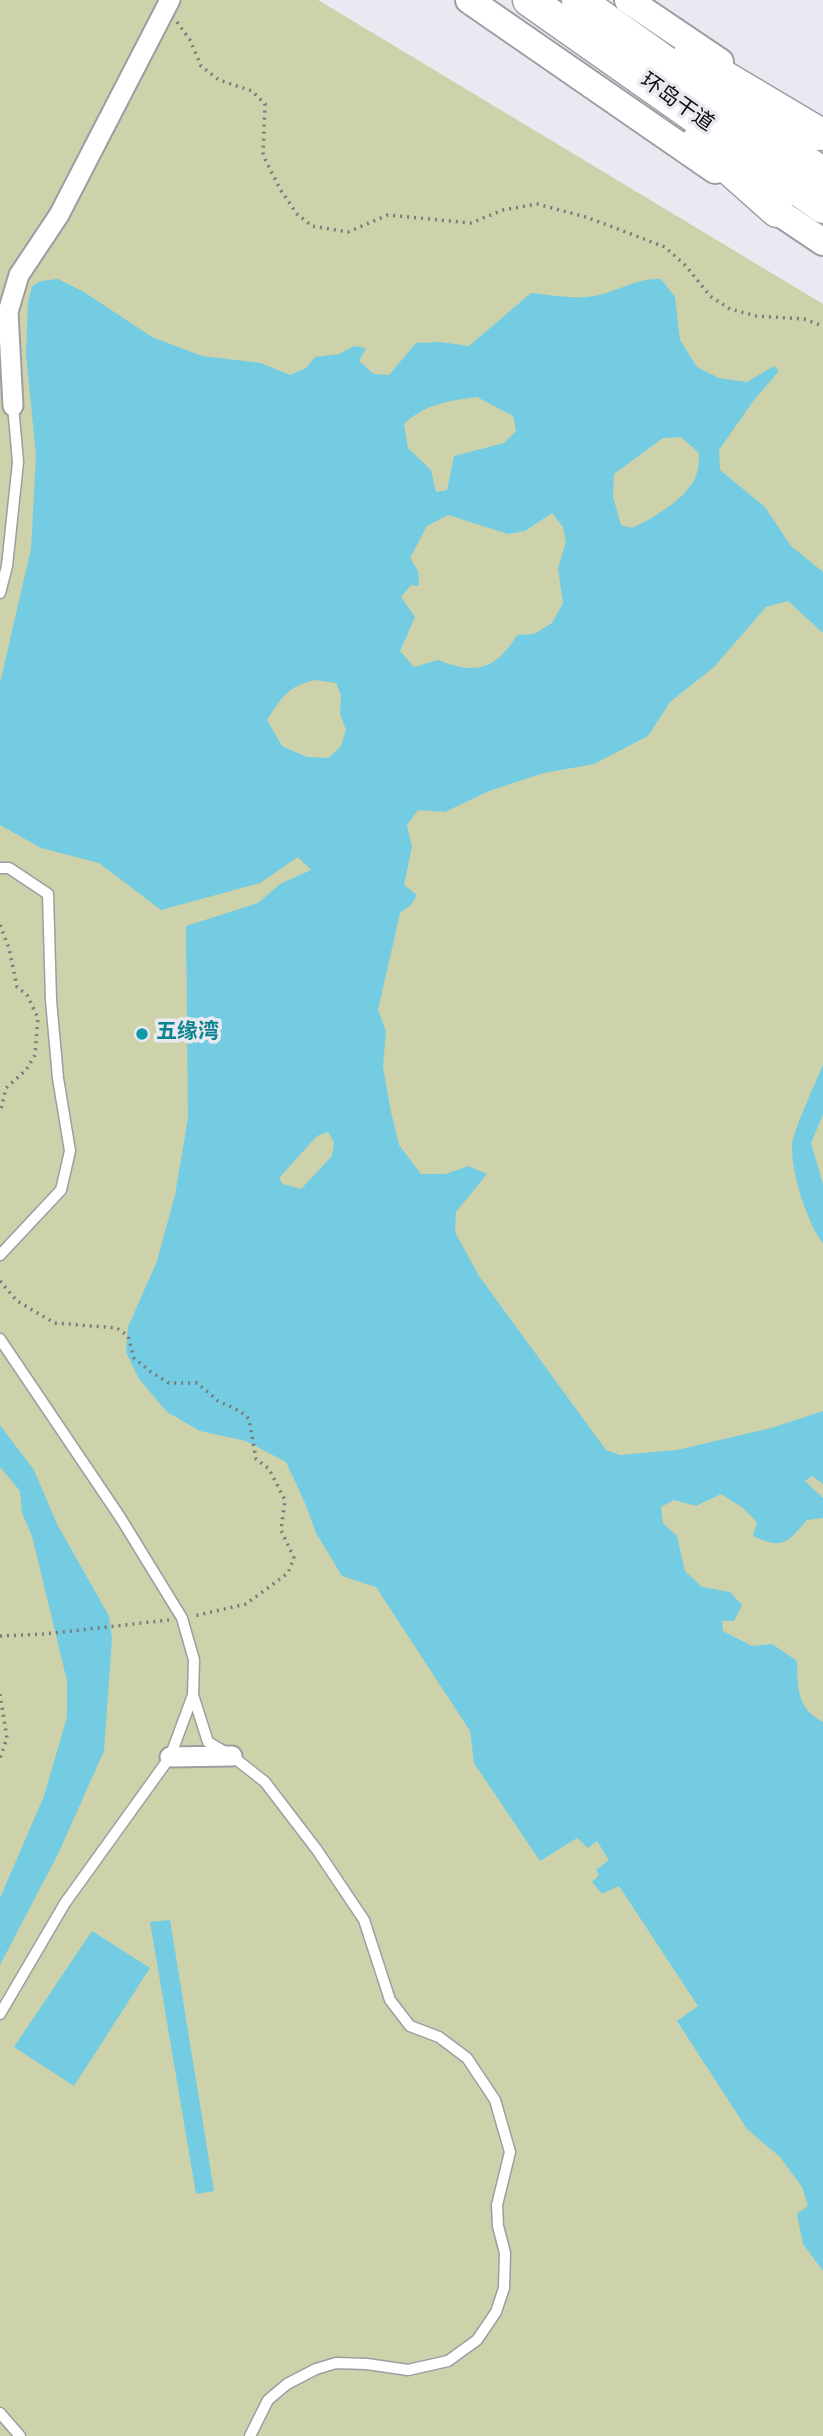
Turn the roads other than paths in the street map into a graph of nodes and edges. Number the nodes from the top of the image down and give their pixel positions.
1 (469, 0) edge
2 (519, 0) edge
3 (529, 0) edge
4 (628, 0) edge
5 (166, 3) edge
6 (584, 12) edge
7 (805, 166) edge
8 (823, 207) edge
9 (823, 242) edge
10 (6, 402) edge
11 (0, 593) edge
12 (0, 868) edge
13 (0, 1255) edge
14 (0, 1339) edge
15 (193, 1695) junction
16 (232, 1756) junction
17 (170, 1758) junction
18 (0, 2014) edge
19 (0, 2413) edge
20 (20, 2436) edge
21 (250, 2436) edge

1 - 7 main road
2 - 6 highway
3 - 6 highway, 环岛干道
4 - 7 main road
5 - 10 street
6 - 7 highway, 环岛干道
6 - 7 highway
7 - 8 highway, 环岛干道
7 - 9 main road
10 - 11 lane
12 - 13 lane
14 - 15 lane
15 - 16 lane
15 - 17 lane
16 - 17 street
16 - 21 lane
17 - 18 lane
19 - 20 lane

